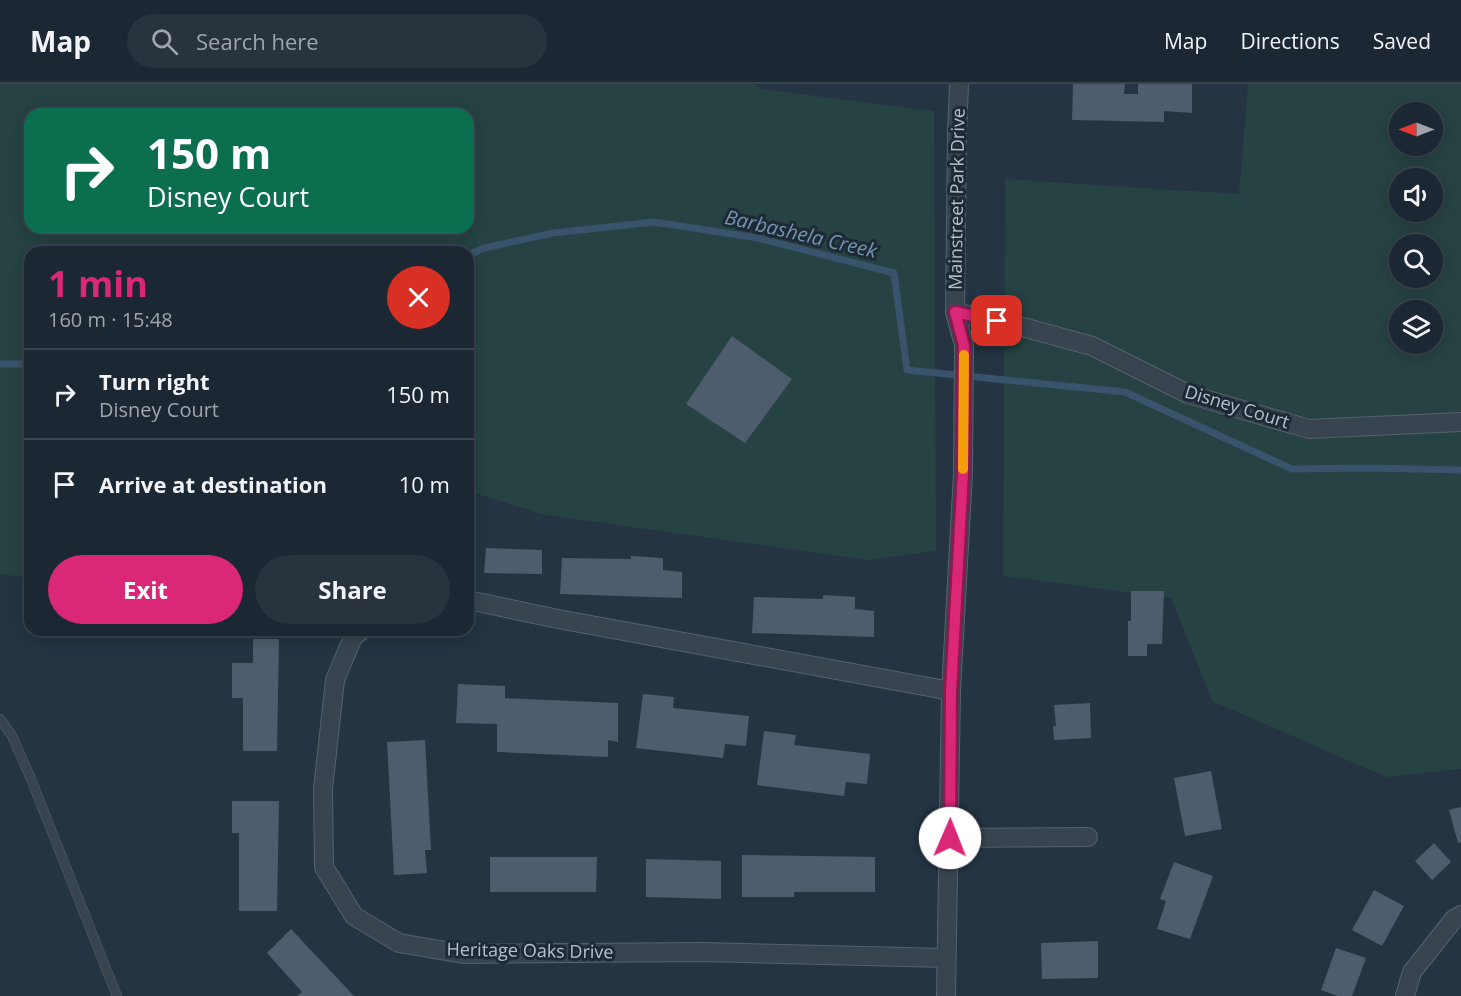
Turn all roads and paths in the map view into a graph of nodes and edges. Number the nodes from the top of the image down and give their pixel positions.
1 (959, 84) edge
2 (955, 312) junction
3 (1461, 422) edge
4 (474, 601) edge
5 (354, 636) edge
6 (951, 691) junction
7 (0, 719) edge
8 (1088, 837) dead end
9 (950, 838) junction
10 (1461, 915) edge
11 (946, 958) junction
12 (117, 996) edge
13 (946, 996) edge
14 (1405, 996) edge

1 - 2 street, Mainstreet Park Drive
2 - 3 street, Disney Court
2 - 6 street, Mainstreet Park Drive
4 - 6 street
5 - 11 street, Heritage Oaks Drive
6 - 9 street, Mainstreet Park Drive
7 - 12 lane
8 - 9 street
9 - 11 street, Mainstreet Park Drive
10 - 14 street
11 - 13 street, Mainstreet Park Drive

